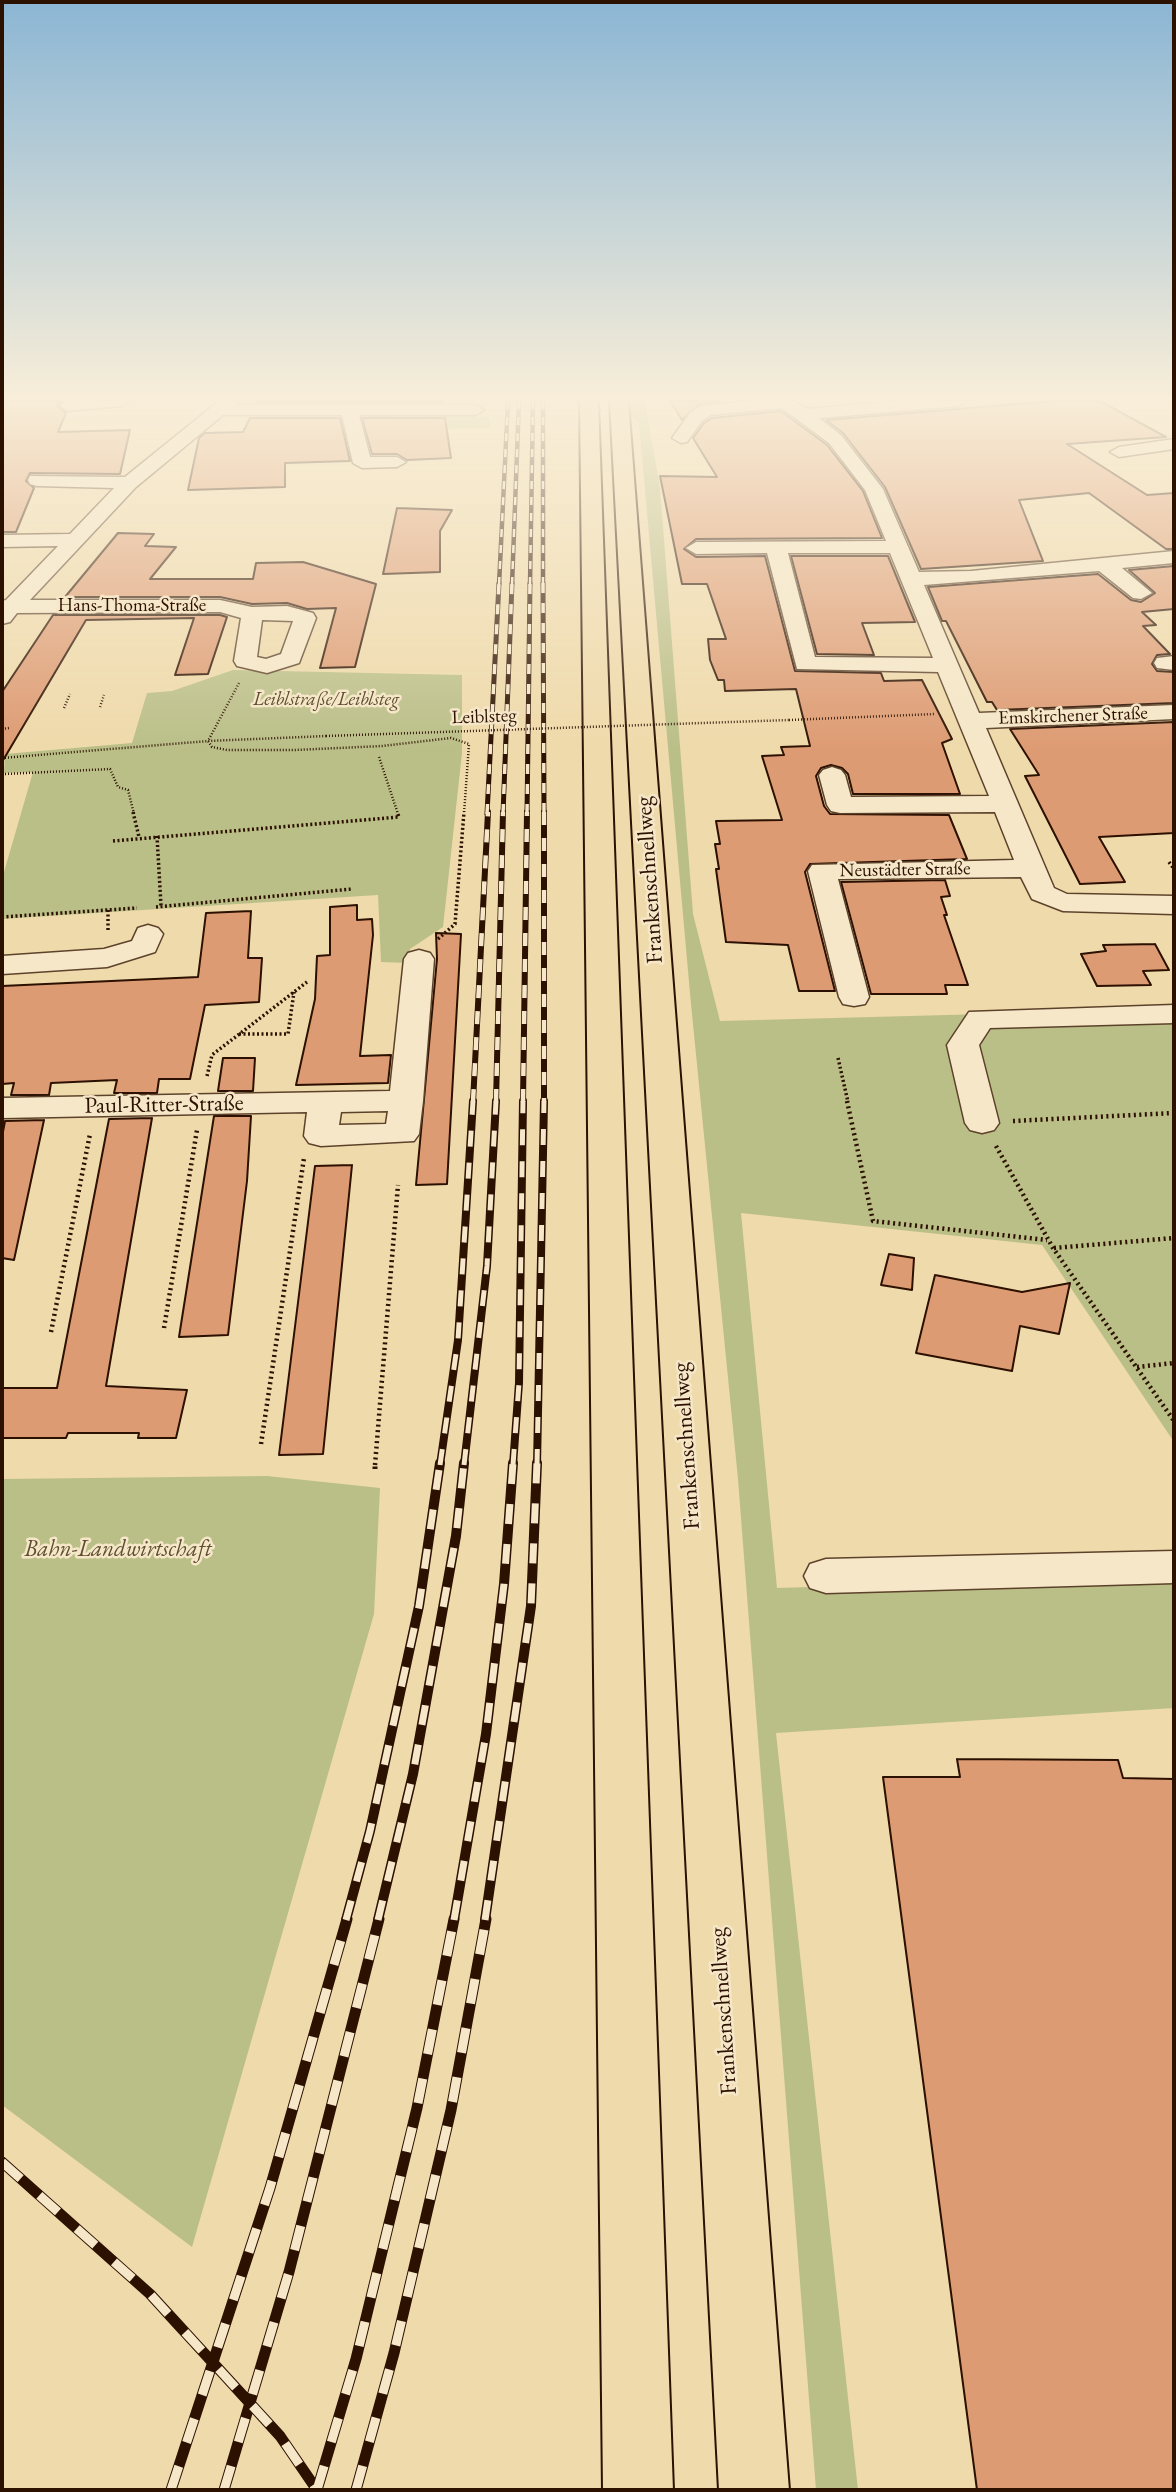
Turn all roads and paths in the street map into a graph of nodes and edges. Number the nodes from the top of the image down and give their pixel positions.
1 (95, 517) edge
2 (592, 517) edge
3 (627, 517) edge
4 (886, 517) edge
5 (73, 540) junction
6 (2, 541) edge
7 (776, 547) junction
8 (898, 547) junction
9 (696, 548) dead end
10 (1174, 557) edge
11 (1103, 564) junction
12 (911, 579) junction
13 (1141, 593) dead end
14 (5, 611) edge
15 (252, 614) junction
16 (252, 665) junction
17 (948, 666) junction
18 (70, 694) dead end
19 (104, 695) dead end
20 (100, 707) dead end
21 (64, 708) dead end
22 (1174, 712) edge
23 (970, 716) junction
24 (2, 729) edge
25 (9, 729) dead end
26 (208, 741) junction
27 (379, 757) dead end
28 (2, 758) edge
29 (5, 775) dead end
30 (832, 775) dead end
31 (1007, 804) junction
32 (157, 836) junction
33 (139, 837) junction
34 (113, 841) dead end
35 (1169, 862) dead end
36 (1034, 869) junction
37 (1174, 869) edge
38 (352, 889) dead end
39 (1174, 905) edge
40 (161, 906) junction
41 (2, 918) edge
42 (148, 934) dead end
43 (419, 960) joint
44 (2, 965) edge
45 (307, 982) dead end
46 (294, 992) junction
47 (854, 997) dead end
48 (1174, 1014) edge
49 (238, 1034) junction
50 (838, 1058) dead end
51 (406, 1101) junction
52 (326, 1102) junction
53 (201, 1104) junction
54 (96, 1107) junction
55 (2, 1108) edge
56 (1174, 1113) edge
57 (982, 1123) junction
58 (321, 1136) junction
59 (398, 1185) dead end
60 (1174, 1238) edge
61 (1048, 1240) junction
62 (1053, 1248) junction
63 (164, 1328) dead end
64 (51, 1332) dead end
65 (1174, 1363) edge
66 (1136, 1367) junction
67 (1174, 1421) edge
68 (261, 1444) dead end
69 (375, 1469) dead end
70 (1174, 1567) edge
71 (826, 1576) dead end
72 (638, 2490) edge
73 (754, 2490) edge

1 - 5 street
2 - 72 highway, Frankenschnellweg
3 - 73 highway, Frankenschnellweg
4 - 8 street
5 - 6 street
5 - 14 street
7 - 8 street
7 - 9 street
7 - 17 street
8 - 12 street
10 - 11 street
11 - 12 street
11 - 13 street
12 - 17 street
14 - 15 street, Hans-Thoma-Straße
15 - 16 street
15 - 16 street, Hans-Thoma-Straße
16 - 26 path
17 - 23 street
18 - 21 path
19 - 20 path
22 - 23 street, Emskirchener Straße
23 - 26 path, Leiblsteg, bridge
23 - 31 street
24 - 25 path
26 - 28 path, Leiblsteg
26 - 43 path
27 - 32 path
29 - 33 path
30 - 31 street
31 - 36 street
32 - 33 path
32 - 40 path
33 - 34 path
35 - 37 path
36 - 39 street
36 - 47 street, Neustädter Straße
38 - 40 path
40 - 41 path
42 - 44 street
43 - 51 street
45 - 46 path
46 - 49 path
46 - 49 path
48 - 57 street
49 - 53 path
50 - 61 path
51 - 52 street, Paul-Ritter-Straße
51 - 58 street
52 - 53 street, Paul-Ritter-Straße
52 - 58 street
53 - 54 street, Paul-Ritter-Straße
53 - 63 path
54 - 55 street, Paul-Ritter-Straße
54 - 64 path
56 - 57 path
57 - 61 path
58 - 68 path
59 - 69 path
60 - 62 path
61 - 62 path
62 - 66 path
65 - 66 path
66 - 67 path
70 - 71 street

